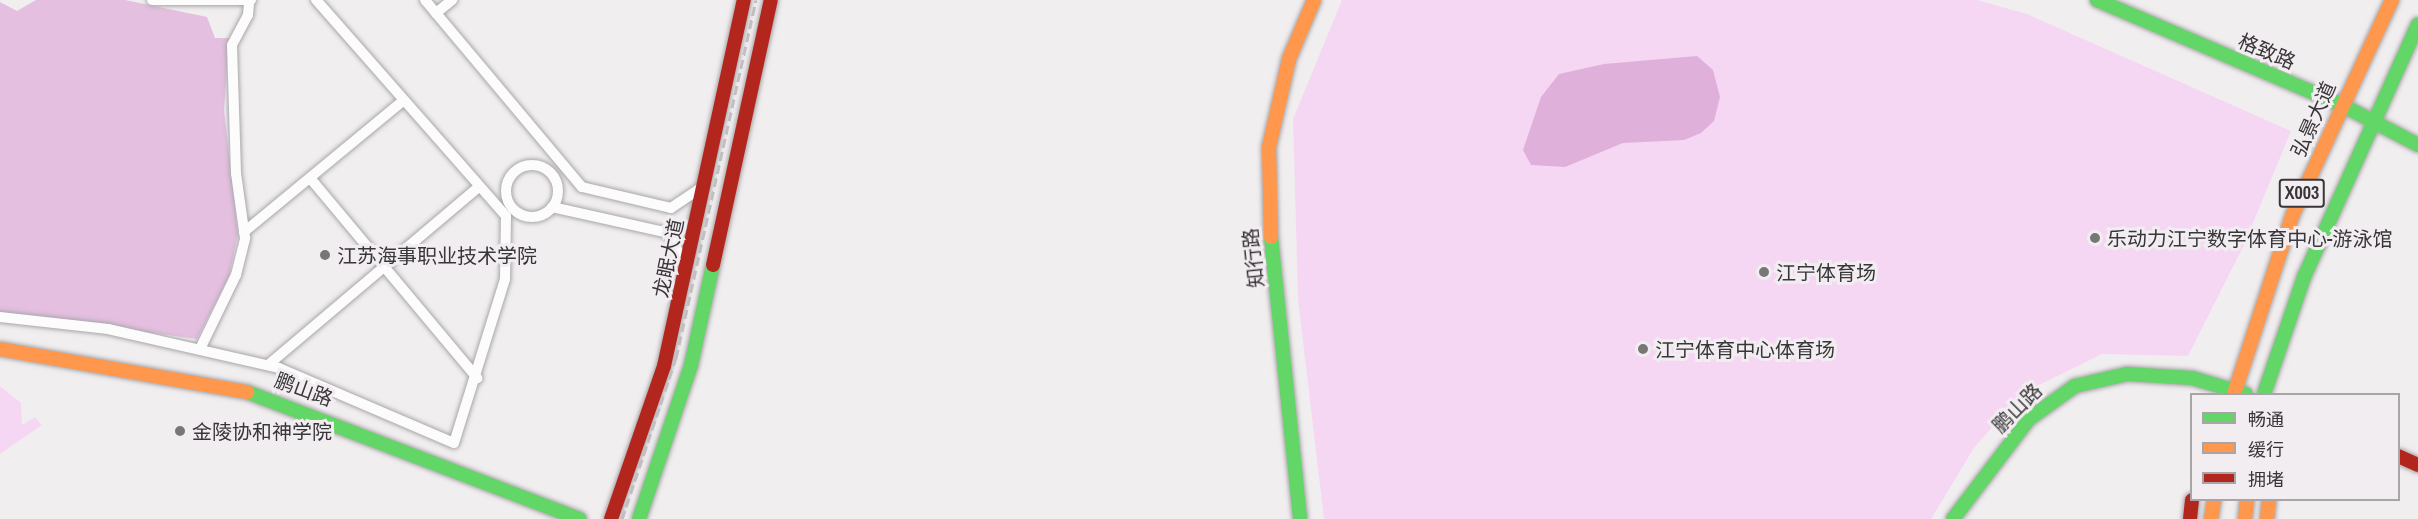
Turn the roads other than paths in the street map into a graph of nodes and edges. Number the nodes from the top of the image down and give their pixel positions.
1 (152, 0) edge
2 (425, 0) edge
3 (452, 0) edge
4 (744, 0) edge
5 (771, 0) edge
6 (1314, 0) edge
7 (2097, 0) edge
8 (2392, 0) edge
9 (250, 1) edge
10 (323, 2) edge
11 (436, 13) junction
12 (2418, 25) edge
13 (403, 101) junction
14 (2340, 104) junction
15 (2376, 122) junction
16 (2418, 145) edge
17 (564, 165) junction
18 (552, 174) junction
19 (310, 178) junction
20 (704, 186) junction
21 (479, 187) junction
22 (552, 207) junction
23 (511, 213) junction
24 (244, 232) junction
25 (686, 265) junction
26 (384, 267) junction
27 (0, 317) edge
28 (201, 347) junction
29 (0, 349) edge
30 (268, 365) junction
31 (477, 378) junction
32 (2234, 393) edge
33 (2237, 393) edge
34 (2264, 393) edge
35 (2400, 457) edge
36 (2418, 465) edge
37 (2192, 501) edge
38 (2214, 501) edge
39 (2247, 501) edge
40 (2268, 501) edge
41 (580, 519) edge
42 (611, 519) edge
43 (639, 519) edge
44 (1300, 519) edge
45 (1953, 519) edge
46 (2190, 519) edge
47 (2211, 519) edge
48 (2245, 519) edge
49 (2266, 519) edge

1 - 9 street
2 - 11 street
3 - 11 street
4 - 20 main road, 龙眠大道
5 - 43 main road
6 - 44 main road, 知行路
7 - 14 main road, 格致路
8 - 14 main road, 弘景大道 / X003
9 - 24 street
10 - 13 street
11 - 17 street
12 - 15 main road, X003
13 - 19 street
13 - 21 street
14 - 15 main road, 格致路
14 - 33 main road, 弘景大道 / X003
15 - 16 main road, 格致路
15 - 34 main road, X003
17 - 18 street
17 - 20 street
18 - 22 street
18 - 23 street
19 - 24 street
19 - 26 street
20 - 25 main road, 龙眠大道
21 - 23 street
21 - 26 street
22 - 23 street
22 - 25 street
23 - 31 street
24 - 28 street
25 - 42 main road, 龙眠大道
26 - 30 street
26 - 31 street
27 - 28 street
28 - 30 street
29 - 41 main road, 鹏山路
30 - 31 street
32 - 45 main road, 鹏山路
35 - 36 main road
37 - 46 main road
38 - 47 main road
39 - 48 main road
40 - 49 main road

